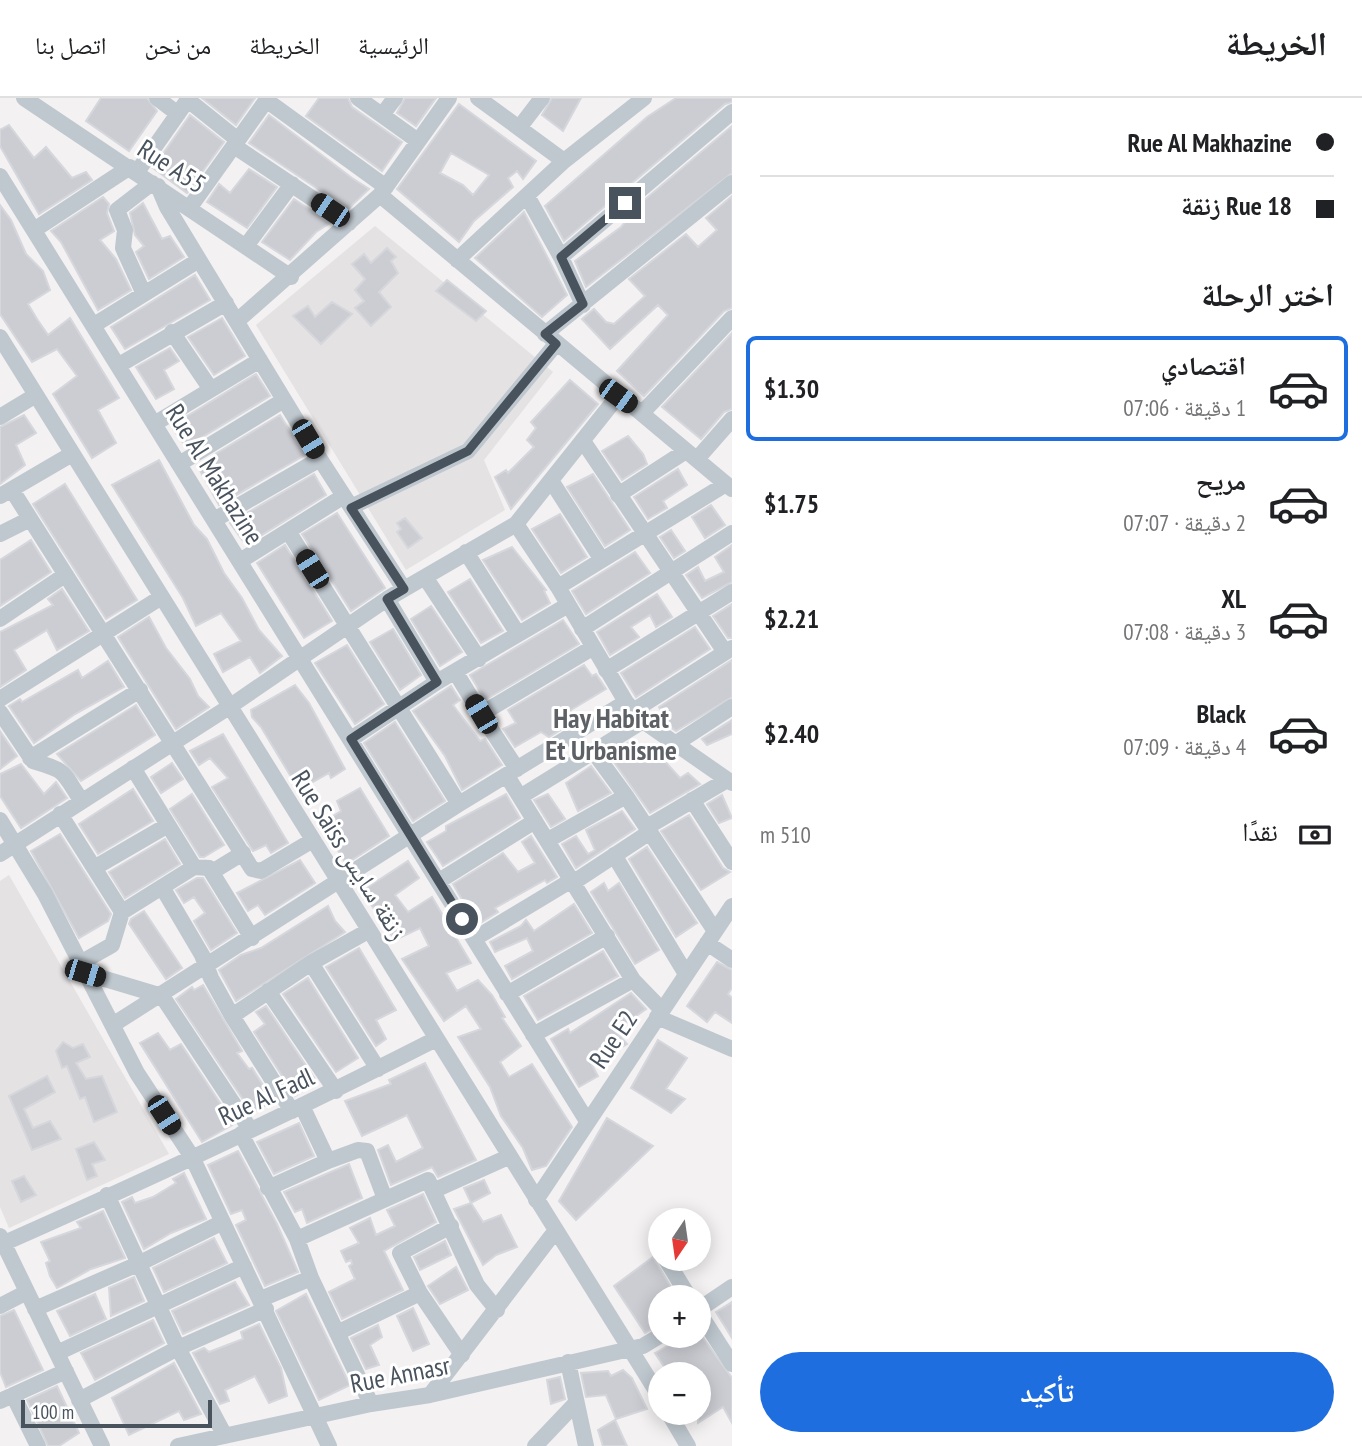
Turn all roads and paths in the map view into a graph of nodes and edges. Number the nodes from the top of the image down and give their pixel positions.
1 (24, 98) edge
2 (157, 98) edge
3 (358, 98) edge
4 (395, 98) edge
5 (449, 98) edge
6 (478, 98) edge
7 (542, 98) edge
8 (644, 98) edge
9 (189, 99) edge
10 (267, 99) edge
11 (732, 113) edge
12 (178, 114) junction
13 (382, 115) junction
14 (519, 128) junction
15 (418, 141) junction
16 (236, 143) junction
17 (564, 161) junction
18 (133, 170) junction
19 (0, 176) edge
20 (732, 183) edge
21 (155, 184) junction
22 (292, 184) junction
23 (383, 191) junction
24 (527, 197) junction
25 (190, 206) junction
26 (349, 223) junction
27 (34, 230) junction
28 (246, 246) junction
29 (561, 257) junction
30 (199, 260) junction
31 (457, 260) junction
32 (291, 277) junction
33 (144, 292) junction
34 (226, 303) junction
35 (583, 304) junction
36 (732, 318) edge
37 (237, 321) junction
38 (94, 325) junction
39 (172, 332) junction
40 (0, 337) edge
41 (551, 339) junction
42 (260, 360) junction
43 (119, 365) junction
44 (210, 388) junction
45 (36, 395) junction
46 (618, 396) junction
47 (284, 400) junction
48 (642, 414) junction
49 (0, 417) edge
50 (732, 419) edge
51 (154, 424) junction
52 (583, 441) junction
53 (72, 454) junction
54 (691, 455) junction
55 (320, 458) junction
56 (179, 464) junction
57 (552, 482) junction
58 (729, 487) edge
59 (6, 493) edge
60 (618, 495) junction
61 (348, 502) junction
62 (30, 519) junction
63 (214, 520) junction
64 (516, 524) junction
65 (288, 531) junction
66 (732, 533) edge
67 (0, 534) edge
68 (644, 534) junction
69 (466, 552) junction
70 (602, 560) junction
71 (240, 561) junction
72 (673, 571) junction
73 (65, 575) junction
74 (425, 577) junction
75 (558, 587) junction
76 (404, 589) junction
77 (732, 592) edge
78 (160, 598) junction
79 (387, 599) junction
80 (568, 605) junction
81 (700, 612) junction
82 (0, 618) edge
83 (348, 626) junction
84 (582, 629) junction
85 (103, 634) junction
86 (518, 634) junction
87 (592, 648) junction
88 (729, 650) edge
89 (300, 656) junction
90 (478, 659) junction
91 (606, 670) junction
92 (456, 673) junction
93 (437, 682) junction
94 (140, 690) junction
95 (0, 699) edge
96 (229, 707) junction
97 (732, 707) edge
98 (399, 709) junction
99 (634, 711) junction
100 (0, 712) edge
101 (481, 714) junction
102 (351, 739) junction
103 (174, 742) junction
104 (675, 744) junction
105 (593, 751) junction
106 (30, 758) junction
107 (133, 768) junction
108 (512, 772) junction
109 (730, 781) edge
110 (626, 796) junction
111 (520, 797) junction
112 (81, 800) junction
113 (692, 800) junction
114 (459, 804) junction
115 (60, 814) junction
116 (0, 820) edge
117 (535, 821) junction
118 (167, 825) junction
119 (649, 830) junction
120 (411, 834) junction
121 (313, 840) junction
122 (548, 840) junction
123 (15, 845) junction
124 (243, 853) junction
125 (0, 854) edge
126 (614, 855) junction
127 (732, 862) edge
128 (194, 867) junction
129 (94, 868) junction
130 (212, 872) junction
131 (439, 881) junction
132 (573, 881) junction
133 (340, 882) junction
134 (162, 887) junction
135 (732, 906) edge
136 (121, 912) junction
137 (368, 931) junction
138 (607, 936) junction
139 (711, 937) junction
140 (252, 938) junction
141 (474, 939) junction
142 (732, 960) edge
143 (311, 963) junction
144 (83, 968) junction
145 (207, 968) junction
146 (686, 974) junction
147 (633, 980) junction
148 (268, 991) junction
149 (507, 994) junction
150 (162, 996) junction
151 (660, 1014) junction
152 (232, 1016) junction
153 (114, 1024) junction
154 (533, 1035) junction
155 (436, 1039) junction
156 (732, 1049) edge
157 (378, 1069) junction
158 (336, 1091) junction
159 (298, 1110) junction
160 (587, 1121) junction
161 (246, 1131) junction
162 (192, 1157) junction
163 (508, 1157) junction
164 (328, 1161) junction
165 (268, 1188) junction
166 (435, 1190) junction
167 (107, 1195) junction
168 (386, 1199) junction
169 (536, 1200) junction
170 (223, 1222) junction
171 (451, 1226) junction
172 (556, 1230) junction
173 (297, 1238) junction
174 (1, 1242) edge
175 (138, 1264) junction
176 (244, 1266) junction
177 (312, 1278) junction
178 (732, 1287) edge
179 (27, 1292) junction
180 (420, 1293) junction
181 (711, 1301) edge
182 (264, 1304) junction
183 (157, 1305) junction
184 (0, 1306) edge
185 (35, 1309) junction
186 (497, 1310) junction
187 (711, 1331) edge
188 (337, 1333) junction
189 (648, 1343) edge
190 (631, 1347) junction
191 (178, 1348) junction
192 (57, 1353) junction
193 (462, 1355) junction
194 (568, 1362) junction
195 (732, 1364) edge
196 (66, 1371) junction
197 (648, 1376) edge
198 (430, 1395) junction
199 (4, 1396) edge
200 (79, 1400) junction
201 (371, 1404) junction
202 (575, 1404) junction
203 (315, 1415) junction
204 (676, 1425) edge
205 (225, 1436) junction
206 (38, 1446) edge
207 (102, 1446) edge
208 (178, 1446) edge
209 (329, 1446) edge
210 (535, 1446) edge
211 (586, 1446) edge
212 (688, 1446) edge

1 - 18 street, Rue A55
2 - 12 street
3 - 13 street
4 - 13 street
5 - 15 street
6 - 14 street
7 - 14 street
8 - 17 street
9 - 12 street
9 - 16 street
10 - 16 street
10 - 23 street
11 - 29 street
12 - 18 street
13 - 15 street
14 - 17 street
15 - 23 street
16 - 22 street
16 - 25 street
17 - 24 street
18 - 21 street, Rue A55
18 - 27 street
19 - 27 street, Rue Al Makhazine
20 - 35 street
21 - 25 street, Rue A55
21 - 30 street
21 - 33 street
22 - 26 street
22 - 28 street
23 - 26 street
23 - 31 street
24 - 29 street
24 - 31 street
25 - 28 street, Rue A55
26 - 32 street
27 - 38 street, Rue Al Makhazine
28 - 32 street, Rue A55
29 - 35 street
30 - 33 street
30 - 34 street
31 - 41 street
32 - 37 street
33 - 38 street
34 - 37 street
34 - 39 street
35 - 41 street
36 - 48 street
37 - 42 street
38 - 43 street, Rue Al Makhazine
39 - 43 street
39 - 44 street
40 - 45 street, Rue Saiss زنقة سايس
41 - 46 street
41 - 61 street
42 - 44 street
42 - 47 street
43 - 51 street, Rue Al Makhazine
44 - 51 street
45 - 49 street
45 - 53 street, Rue Saiss زنقة سايس
46 - 48 street
46 - 52 street
47 - 55 street
47 - 56 street
48 - 54 street
50 - 54 street
51 - 56 street, Rue Al Makhazine
52 - 57 street
52 - 60 street
53 - 59 street
53 - 78 street, Rue Saiss زنقة سايس
54 - 58 street
54 - 60 street
55 - 61 street
55 - 63 street
56 - 63 street, Rue Al Makhazine
57 - 64 street
57 - 70 street
58 - 68 street
59 - 62 street
60 - 68 street
61 - 65 street
61 - 76 street
62 - 67 street
62 - 73 street
63 - 71 street, Rue Al Makhazine
64 - 69 street
64 - 75 street
65 - 71 street
65 - 83 street
66 - 72 street
68 - 70 street
68 - 72 street
69 - 74 street
69 - 86 street
70 - 75 street
71 - 89 street, Rue Al Makhazine
72 - 81 street
72 - 84 street
73 - 82 street
73 - 85 street
74 - 76 street
74 - 90 street
75 - 80 street
76 - 79 street
77 - 81 street
78 - 85 street
78 - 96 street, Rue Saiss زنقة سايس
79 - 83 street
79 - 93 street
80 - 84 street
80 - 86 street
81 - 88 street
81 - 91 street
83 - 89 street
83 - 98 street
84 - 87 street
85 - 94 street
85 - 95 street
86 - 90 street
87 - 91 street
87 - 101 street
88 - 99 street
89 - 96 street
89 - 102 street, Rue Al Makhazine
90 - 92 street
91 - 99 street
92 - 93 street
92 - 101 street
93 - 98 street
94 - 103 street
94 - 106 street
96 - 103 street
96 - 121 street, Rue Saiss زنقة سايس
97 - 104 street
98 - 102 street
98 - 114 street
99 - 104 street
99 - 105 street
99 - 108 street
100 - 106 street
101 - 108 street
102 - 120 street, Rue Al Makhazine
103 - 107 street
103 - 124 street
104 - 109 street
105 - 110 street
105 - 111 street
106 - 112 street
107 - 112 street
107 - 118 street
108 - 111 street
108 - 114 street
109 - 113 street
110 - 119 street
110 - 122 street
111 - 117 street
112 - 115 street
113 - 119 street
113 - 127 street
114 - 120 street
115 - 123 street
115 - 129 street
116 - 123 street
117 - 122 street
117 - 131 street
118 - 128 street
118 - 129 street
119 - 126 street
119 - 139 street
120 - 131 street, Rue Al Makhazine
120 - 133 street
121 - 124 street
121 - 133 street, Rue Saiss زنقة سايس
122 - 132 street
123 - 125 street
123 - 144 street
124 - 130 street
126 - 132 street
126 - 146 street
128 - 130 street
128 - 134 street
129 - 136 street
130 - 140 street
131 - 141 street, Rue Al Makhazine
132 - 138 street
132 - 141 street
133 - 137 street, Rue Saiss زنقة سايس
133 - 140 street
134 - 136 street
134 - 145 street
135 - 139 street, Rue E2
136 - 144 street
137 - 143 street
137 - 155 street, Rue Saiss زنقة سايس
138 - 147 street
138 - 149 street
139 - 142 street
139 - 146 street, Rue E2
140 - 145 street
141 - 149 street, Rue Al Makhazine
143 - 148 street
143 - 157 street
144 - 150 street
144 - 153 street
145 - 150 street
145 - 152 street
146 - 151 street, Rue E2
147 - 151 street
147 - 154 street
148 - 152 street
148 - 158 street
149 - 154 street, Rue Al Makhazine
150 - 153 street
150 - 161 street
151 - 156 street
151 - 160 street, Rue E2
152 - 159 street
153 - 162 street
154 - 160 street, Rue Al Makhazine
155 - 157 street, Rue Al Fadl
155 - 163 street, Rue Saiss زنقة سايس
157 - 158 street, Rue Al Fadl
158 - 159 street, Rue Al Fadl
159 - 161 street, Rue Al Fadl
159 - 164 street
160 - 169 street, Rue E2
161 - 162 street, Rue Al Fadl
161 - 165 street
162 - 167 street, Rue Al Fadl
162 - 170 street
163 - 166 street
163 - 169 street, Rue Saiss زنقة سايس
164 - 165 street
164 - 168 street
165 - 173 street
166 - 168 street
166 - 171 street
167 - 174 street, Rue Al Fadl
167 - 175 street
168 - 173 street
169 - 172 street, Rue Saiss زنقة سايس
170 - 175 street
170 - 176 street
171 - 180 street
171 - 186 street
172 - 186 street
172 - 190 street, Rue Saiss زنقة سايس
173 - 177 street
174 - 179 street
175 - 183 street
175 - 185 street
176 - 182 street
176 - 183 street
177 - 182 street
177 - 188 street
178 - 181 street
179 - 184 street
179 - 185 street
180 - 188 street
180 - 193 street
182 - 191 street
182 - 203 street
183 - 191 street
183 - 192 street
185 - 192 street
186 - 193 street
187 - 195 street
188 - 201 street
189 - 190 street, Rue Annasr
190 - 194 street, Rue Annasr
190 - 197 street, Rue Saiss زنقة سايس
191 - 200 street
191 - 205 street
192 - 196 street
193 - 198 street
194 - 198 street, Rue Annasr
194 - 202 street
196 - 199 street
196 - 200 street
198 - 201 street, Rue Annasr
199 - 206 street
200 - 207 street
201 - 203 street, Rue Annasr
202 - 210 street
202 - 211 street
203 - 205 street, Rue Annasr
203 - 209 street
204 - 212 street
205 - 208 street, Rue Annasr

